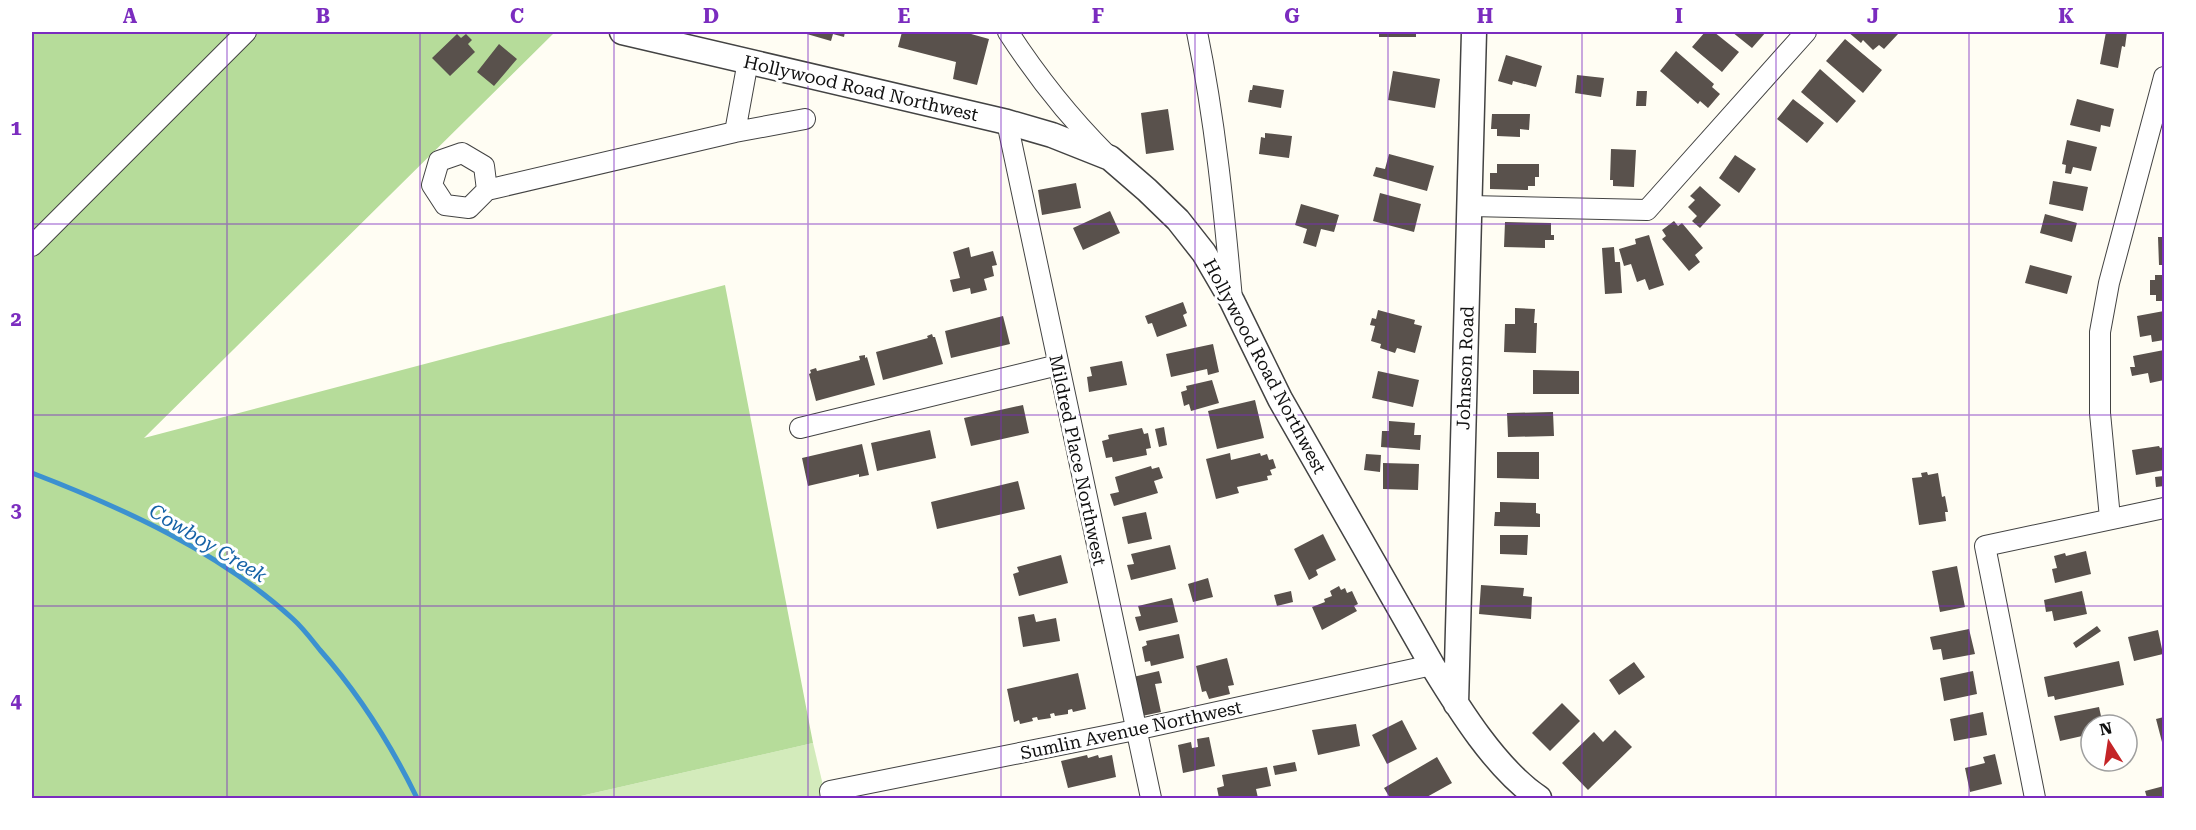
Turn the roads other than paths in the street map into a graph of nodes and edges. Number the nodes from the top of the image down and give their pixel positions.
1 (246, 32) edge
2 (622, 32) edge
3 (1008, 32) edge
4 (1197, 32) edge
5 (1474, 32) edge
6 (1806, 32) edge
7 (748, 61) junction
8 (2164, 77) edge
9 (806, 118) dead end
10 (1007, 122) junction
11 (735, 132) junction
12 (1110, 158) junction
13 (487, 190) dead end
14 (1470, 206) junction
15 (32, 246) edge
16 (1232, 301) junction
17 (1058, 364) junction
18 (800, 428) dead end
19 (2164, 507) edge
20 (2110, 518) junction
21 (1432, 665) junction
22 (1456, 704) junction
23 (1135, 730) junction
24 (830, 795) edge
25 (1151, 798) edge
26 (1539, 798) edge
27 (2035, 798) edge

1 - 15 street
2 - 7 street, Hollywood Road Northwest
3 - 12 street
4 - 16 street
5 - 14 street, Johnson Road
6 - 14 street
7 - 10 street, Hollywood Road Northwest
7 - 11 street
8 - 20 street
9 - 11 street
10 - 12 street, Hollywood Road Northwest
10 - 17 street, Mildred Place Northwest
11 - 13 street
12 - 16 street, Hollywood Road Northwest
14 - 22 street, Johnson Road
16 - 21 street, Hollywood Road Northwest
17 - 18 street
17 - 23 street, Mildred Place Northwest
19 - 20 street
20 - 27 street
21 - 22 street, Hollywood Road Northwest
21 - 23 street, Sumlin Avenue Northwest
22 - 26 street, Hollywood Road Northwest
23 - 24 street, Sumlin Avenue Northwest
23 - 25 street, Mildred Place Northwest

